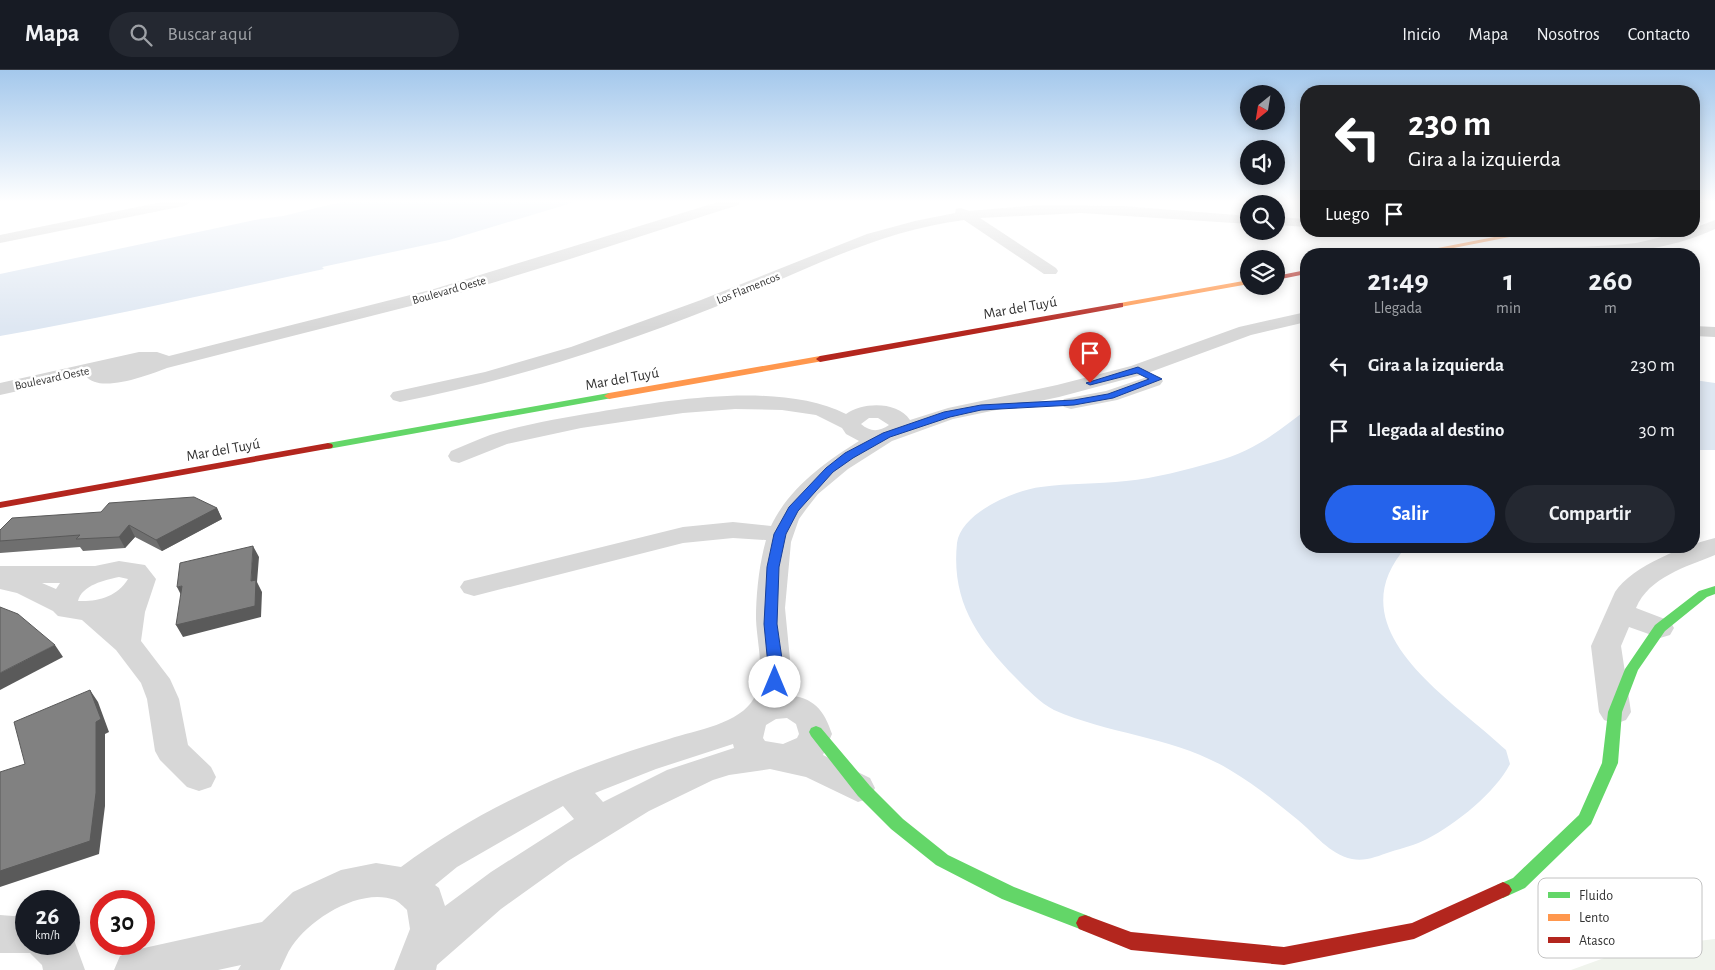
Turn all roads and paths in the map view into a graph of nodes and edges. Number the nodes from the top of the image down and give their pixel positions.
1 (590, 244) edge
2 (594, 244) edge
3 (857, 244) edge
4 (1009, 244) edge
5 (1465, 244) edge
6 (1661, 244) edge
7 (1443, 248) edge
8 (1636, 248) edge
9 (561, 254) junction
10 (1050, 271) dead end
11 (1300, 273) edge
12 (1285, 276) edge
13 (1240, 284) edge
14 (1300, 318) edge
15 (1715, 318) edge
16 (1700, 328) edge
17 (1205, 347) junction
18 (1138, 370) junction
19 (101, 372) junction
20 (1157, 379) junction
21 (0, 389) edge
22 (0, 396) edge
23 (400, 396) dead end
24 (1066, 397) junction
25 (795, 404) junction
26 (884, 423) junction
27 (851, 426) junction
28 (849, 455) junction
29 (459, 456) dead end
30 (0, 505) edge
31 (780, 534) junction
32 (1715, 546) edge
33 (1700, 552) edge
34 (1698, 553) edge
35 (97, 574) junction
36 (0, 575) edge
37 (0, 580) edge
38 (140, 585) junction
39 (474, 587) dead end
40 (1715, 590) edge
41 (76, 608) junction
42 (1619, 612) junction
43 (1660, 628) junction
44 (126, 643) junction
45 (776, 666) junction
46 (1615, 712) junction
47 (809, 722) junction
48 (763, 739) junction
49 (199, 777) dead end
50 (569, 788) junction
51 (864, 792) junction
52 (599, 823) junction
53 (406, 885) junction
54 (0, 934) edge
55 (15, 935) edge
56 (266, 954) edge
57 (60, 955) edge
58 (420, 960) edge
59 (64, 970) edge
60 (135, 970) edge

1 - 9 street, Boulevard Oeste
2 - 9 street, Boulevard Oeste
3 - 23 street, Los Flamencos
4 - 10 street
5 - 7 street
6 - 8 street
9 - 19 street, Boulevard Oeste
11 - 12 street
13 - 30 street, Mar del Tuyú
14 - 17 street
15 - 16 street
17 - 18 street
17 - 20 street
18 - 20 street
18 - 24 street
19 - 21 street, Boulevard Oeste
19 - 22 street, Boulevard Oeste
20 - 24 street
24 - 26 street
25 - 26 street
25 - 27 street
25 - 29 street
26 - 27 street
26 - 28 street
27 - 28 street
28 - 31 street
31 - 39 street
31 - 45 street
32 - 33 street
34 - 42 street
35 - 36 street
35 - 38 street
35 - 41 street
37 - 41 street
38 - 41 street
38 - 44 street
40 - 43 street
41 - 44 street
42 - 43 street
42 - 46 street
43 - 46 street
44 - 49 street
45 - 47 street
45 - 48 street
46 - 51 street
47 - 48 street
47 - 48 street
47 - 51 street
48 - 50 street
48 - 51 street
48 - 52 street
50 - 52 street
50 - 53 street
52 - 58 street
53 - 56 street
53 - 58 street
54 - 55 street
56 - 60 street
57 - 59 street

